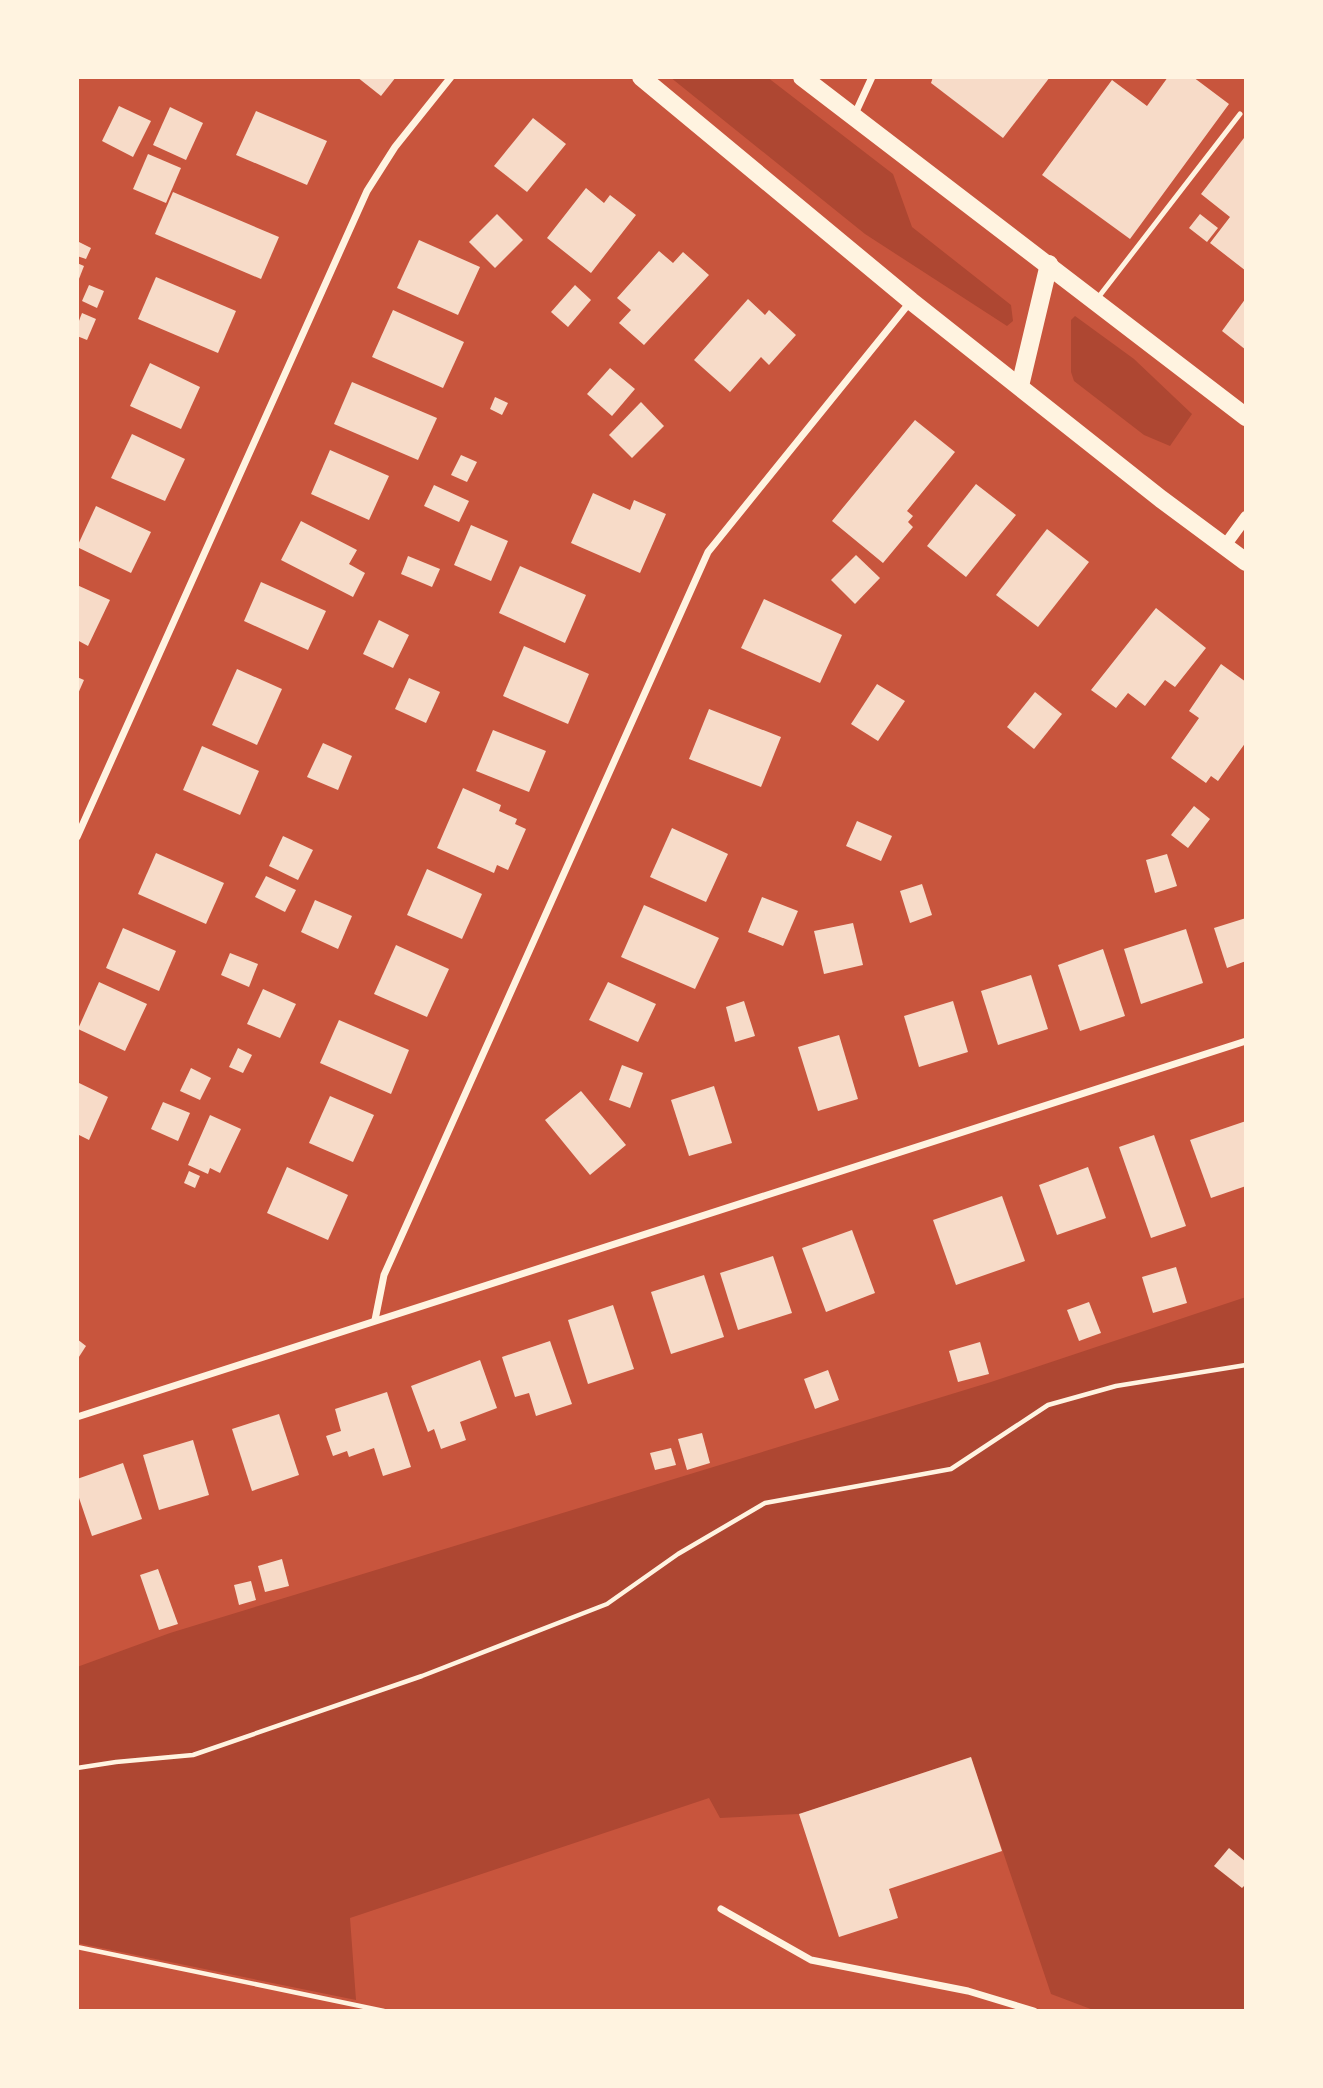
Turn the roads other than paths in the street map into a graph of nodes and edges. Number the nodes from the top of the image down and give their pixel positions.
1 (451, 77) edge
2 (641, 77) edge
3 (802, 77) edge
4 (872, 77) edge
5 (1240, 114) dead end
6 (854, 117) junction
7 (1049, 264) junction
8 (911, 301) junction
9 (1095, 302) junction
10 (1020, 386) junction
11 (1246, 417) edge
12 (1246, 517) edge
13 (1224, 547) junction
14 (1246, 562) edge
15 (77, 837) edge
16 (1246, 1041) edge
17 (375, 1320) junction
18 (77, 1417) edge
19 (720, 1909) dead end
20 (1034, 2011) edge

1 - 15 street
2 - 8 main road
3 - 6 main road
4 - 6 street
5 - 9 lane
6 - 7 main road
7 - 9 main road
7 - 10 main road
8 - 10 main road
8 - 17 street
9 - 11 main road
10 - 13 main road
12 - 13 street
13 - 14 main road
16 - 17 street
17 - 18 street
19 - 20 street

